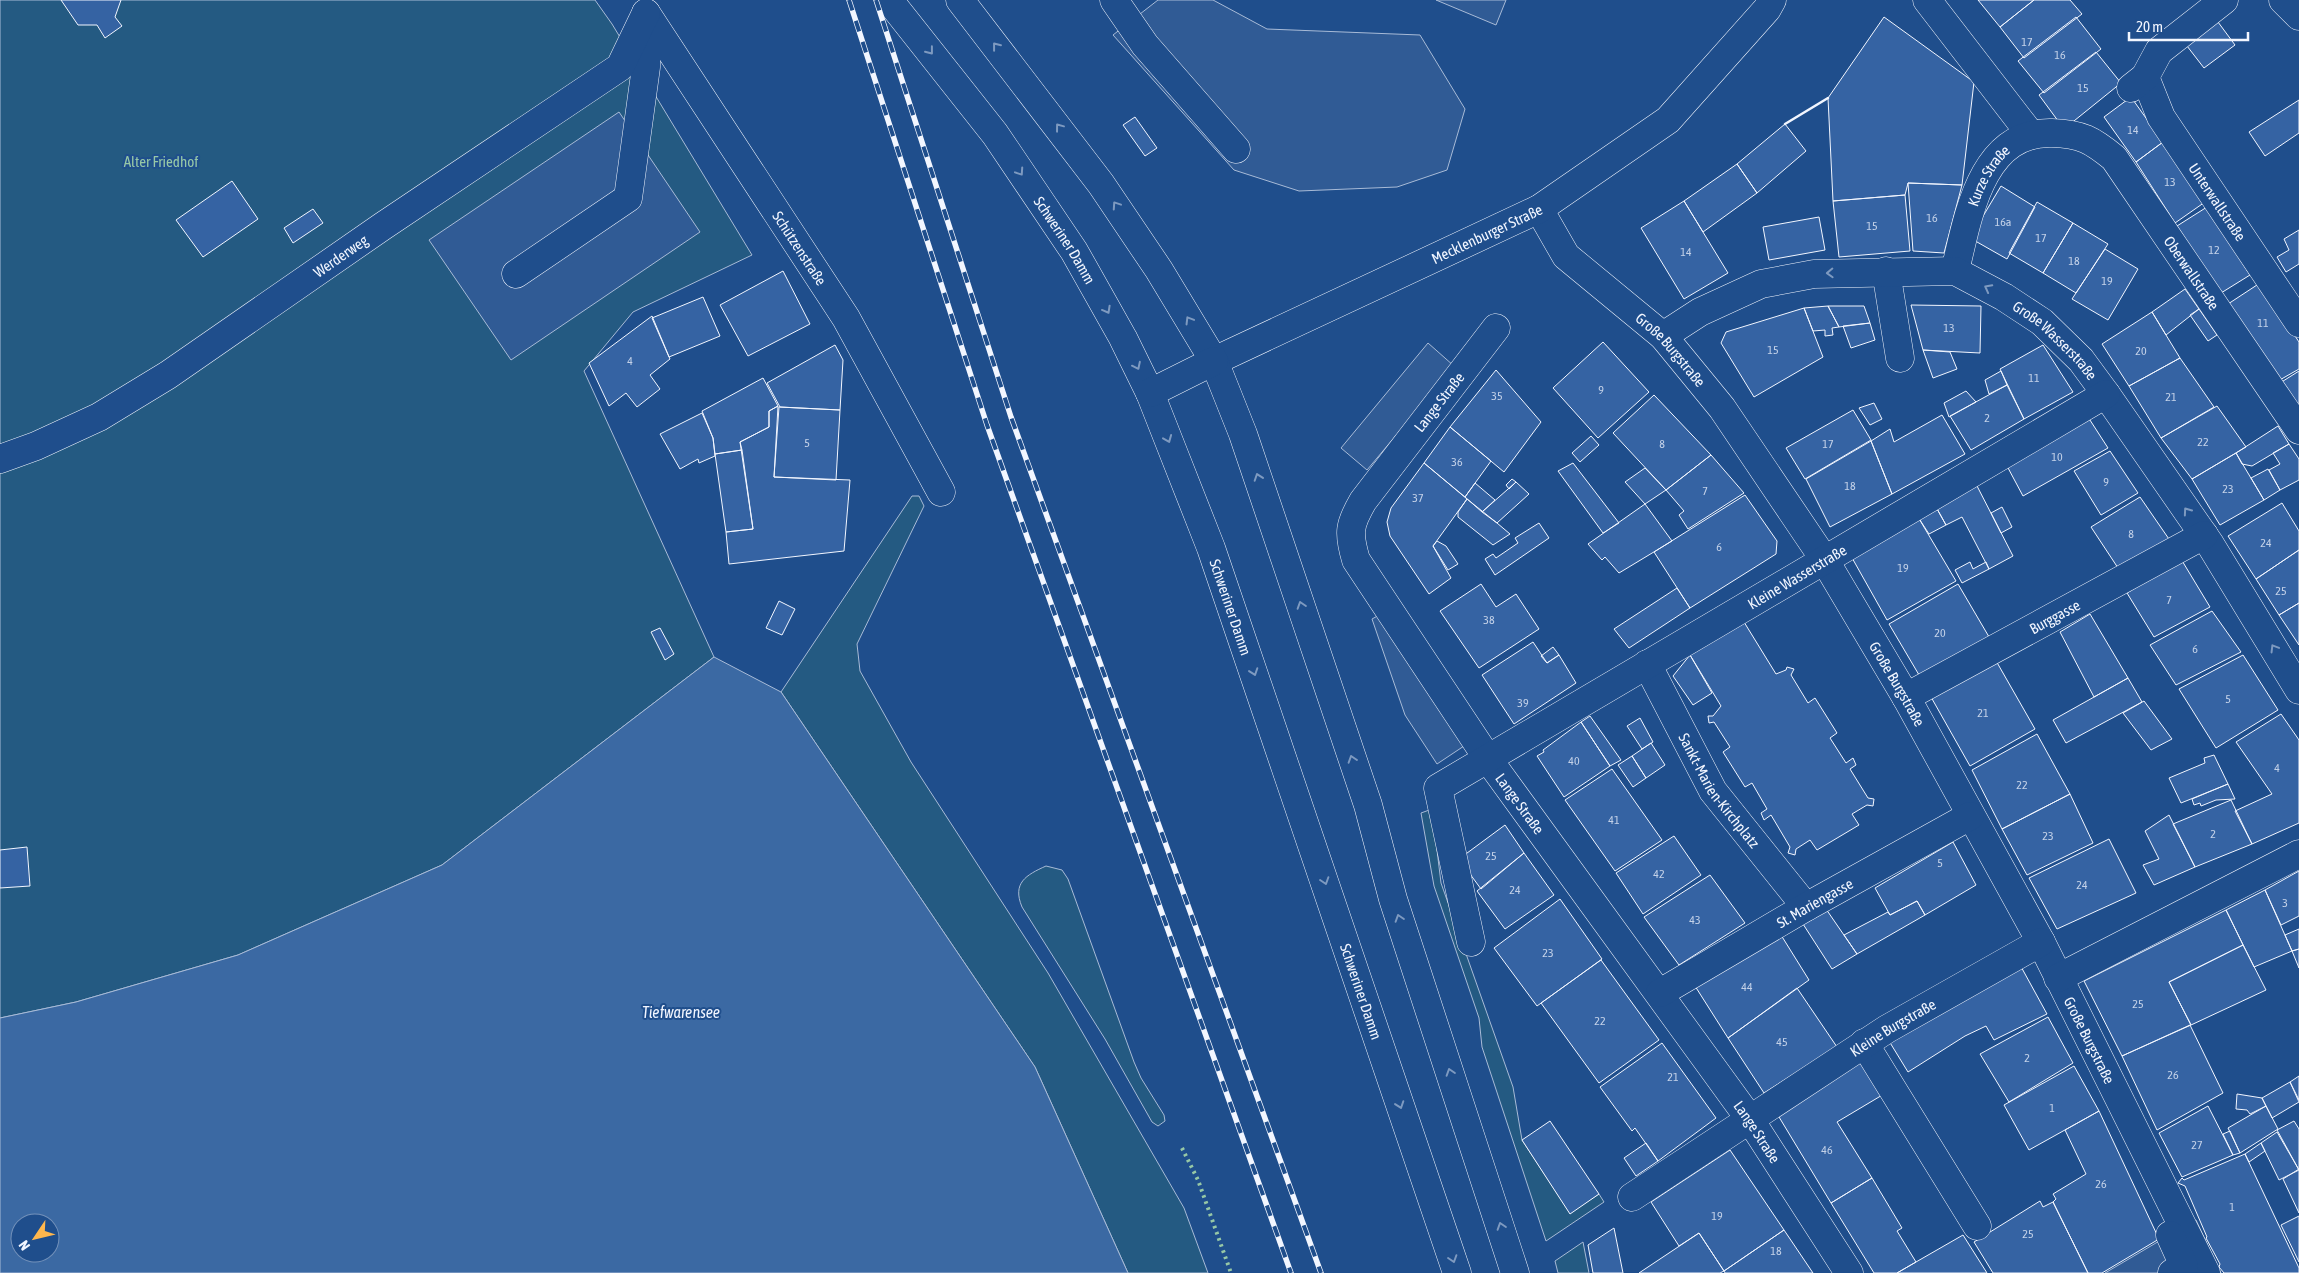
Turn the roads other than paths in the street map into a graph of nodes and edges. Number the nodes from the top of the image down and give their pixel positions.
1 (889, 0) edge
2 (960, 0) edge
3 (1114, 0) edge
4 (1772, 0) edge
5 (1928, 0) edge
6 (2224, 0) edge
7 (2283, 0) edge
8 (646, 12) junction
9 (2299, 16) edge
10 (2030, 134) junction
11 (2071, 134) joint
12 (1236, 148) dead end
13 (1539, 209) junction
14 (1886, 271) junction
15 (1955, 271) junction
16 (516, 274) dead end
17 (2299, 323) edge
18 (1496, 328) dead end
19 (1663, 336) junction
20 (1900, 358) dead end
21 (1214, 362) junction
22 (1150, 393) junction
23 (2106, 394) junction
24 (2299, 430) edge
25 (0, 459) edge
26 (941, 492) dead end
27 (2204, 535) junction
28 (1824, 559) junction
29 (1647, 664) junction
30 (2299, 690) edge
31 (1906, 697) junction
32 (1488, 759) junction
33 (1970, 816) junction
34 (2299, 854) edge
35 (1806, 907) junction
36 (1471, 942) dead end
37 (2041, 942) junction
38 (2058, 978) junction
39 (1660, 993) junction
40 (1864, 1043) junction
41 (1749, 1118) junction
42 (1632, 1197) dead end
43 (2173, 1207) junction
44 (1976, 1226) dead end
45 (1457, 1273) edge
46 (1515, 1273) edge
47 (1849, 1273) edge
48 (2172, 1273) edge
49 (2206, 1273) edge

1 -> 22 street, Schweriner Damm
21 -> 2 street
3 - 12 street
4 - 13 street, Mecklenburger Straße
5 - 10 street
6 - 17 street, Unterwallstraße
7 - 9 street
8 - 16 street
8 - 25 street, Werderweg
8 - 26 street, Schützenstraße
10 - 11 street, Kurze Straße
10 - 15 street, Kurze Straße
11 - 24 street, Oberwallstraße
13 - 19 street, Große Burgstraße
13 - 21 street, Mecklenburger Straße
14 - 15 street, Große Wasserstraße
14 -> 19 street, Große Wasserstraße
14 - 20 street
23 -> 15 street, Große Wasserstraße
18 - 32 street, Lange Straße
19 - 28 street, Große Burgstraße
21 - 22 street, Mecklenburger Straße
46 -> 21 street
22 -> 45 street, Schweriner Damm
27 -> 23 street, Große Wasserstraße
23 - 28 street, Kleine Wasserstraße
30 -> 27 street, Große Wasserstraße
27 - 31 street, Burggasse
28 - 29 street, Kleine Wasserstraße
28 - 31 street, Große Burgstraße
29 - 32 street, Kleine Wasserstraße
29 - 35 street, Sankt-Marien-Kirchplatz
31 - 33 street, Große Burgstraße
32 - 36 street, Kleine Wasserstraße
32 - 39 street, Lange Straße
33 - 35 street, St. Mariengasse
33 - 37 street, Große Burgstraße
34 - 38 street
35 - 39 street, St. Mariengasse
37 - 38 street, Große Burgstraße
37 - 40 street, Kleine Burgstraße
38 - 43 street, Große Burgstraße
39 - 41 street, Lange Straße
40 - 41 street, Kleine Burgstraße
40 - 44 street
41 - 42 street, Kleine Burgstraße
41 - 47 street, Lange Straße
43 - 48 street
43 - 49 street, Große Burgstraße

